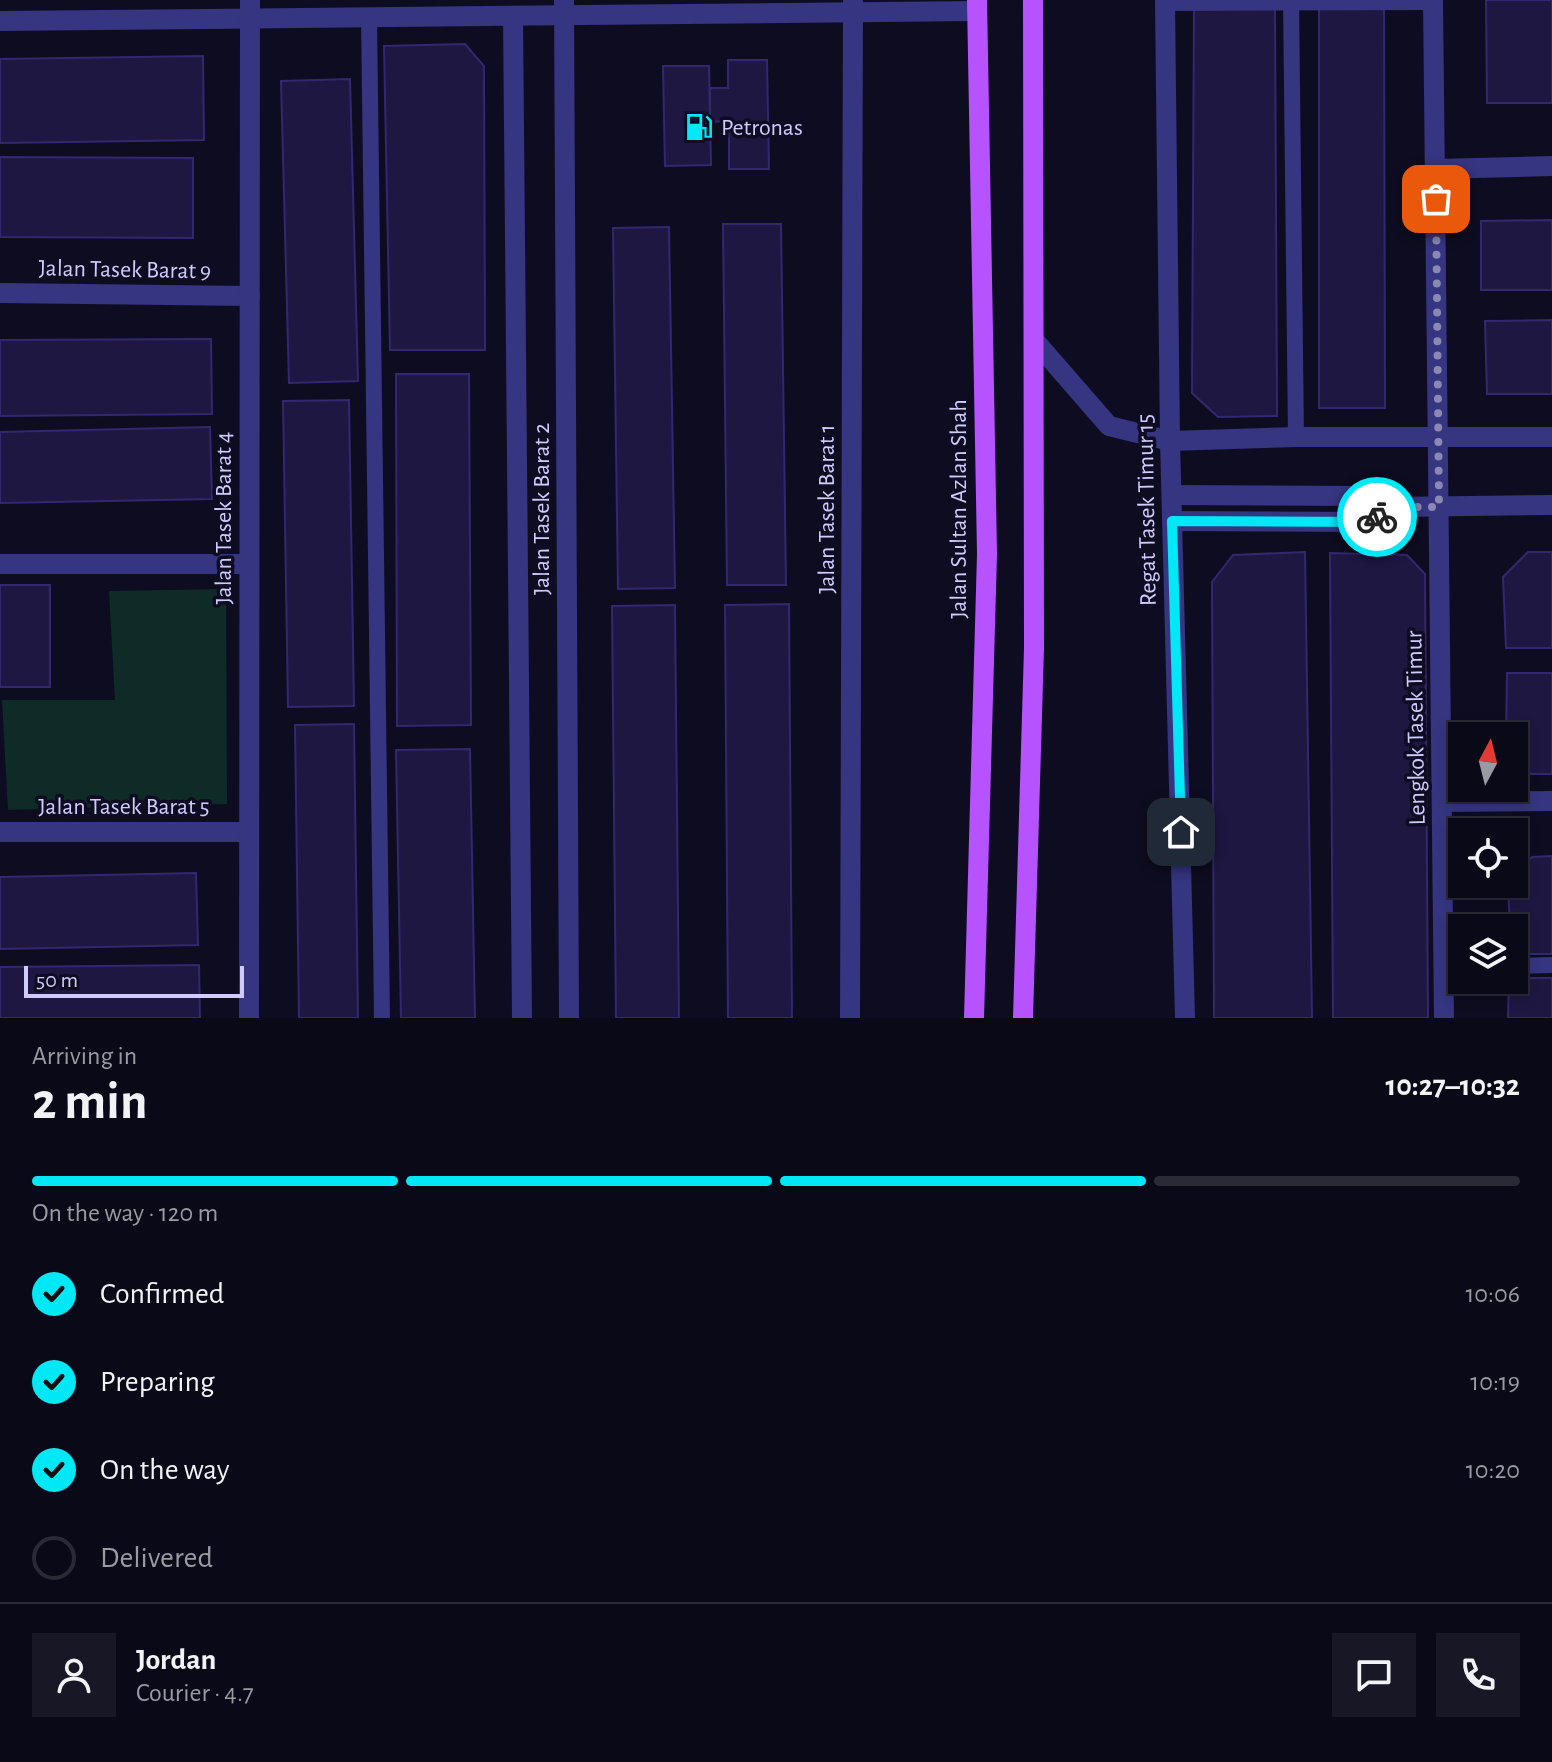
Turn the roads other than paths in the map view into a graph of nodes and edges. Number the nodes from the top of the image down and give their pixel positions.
1 (1033, 0) edge
2 (1291, 1) edge
3 (1433, 1) edge
4 (1165, 2) edge
5 (977, 5) edge
6 (853, 6) edge
7 (701, 7) edge
8 (564, 8) edge
9 (249, 9) edge
10 (513, 16) junction
11 (369, 17) junction
12 (0, 21) edge
13 (1552, 166) edge
14 (1436, 169) junction
15 (0, 293) edge
16 (250, 296) junction
17 (1035, 341) junction
18 (1296, 437) junction
19 (1552, 437) edge
20 (1440, 438) junction
21 (1170, 441) junction
22 (1172, 495) junction
23 (1552, 505) edge
24 (1395, 507) junction
25 (1439, 507) junction
26 (1172, 521) junction
27 (0, 564) edge
28 (249, 564) junction
29 (1552, 801) edge
30 (1442, 802) junction
31 (0, 832) edge
32 (249, 832) junction
33 (1449, 914) edge
34 (1552, 965) edge
35 (1528, 966) edge
36 (1448, 992) edge
37 (249, 1018) edge
38 (382, 1018) edge
39 (522, 1018) edge
40 (569, 1018) edge
41 (850, 1018) edge
42 (974, 1018) edge
43 (1023, 1018) edge
44 (1185, 1018) edge
45 (1444, 1018) edge

1 - 17 main road
2 - 3 lane
2 - 4 lane
2 - 18 lane
3 - 14 street, Lengkok Tasek Timur
4 - 21 street, Regat Tasek Timur 15
5 - 6 street
5 - 42 main road, Jalan Sultan Azlan Shah
6 - 7 street
6 - 41 street, Jalan Tasek Barat 1
7 - 8 street
8 - 10 street
8 - 40 street, Jalan Tasek Barat 2
9 - 11 street
9 - 12 street
9 - 16 street, Jalan Tasek Barat 4
10 - 11 street
10 - 39 street
11 - 38 lane
13 - 14 street
14 - 20 street, Lengkok Tasek Timur
15 - 16 street, Jalan Tasek Barat 9
16 - 28 street, Jalan Tasek Barat 4
17 - 21 street
17 - 43 main road
18 - 20 street
18 - 21 street
19 - 20 street
20 - 25 street, Lengkok Tasek Timur
21 - 22 street, Regat Tasek Timur 15
22 - 24 street
22 - 26 street, Regat Tasek Timur 15
23 - 25 street
24 - 25 street
24 - 26 street
25 - 30 street, Lengkok Tasek Timur
26 - 44 street, Regat Tasek Timur 15
27 - 28 street
28 - 32 street, Jalan Tasek Barat 4
29 - 30 street
30 - 33 street, Lengkok Tasek Timur
31 - 32 street, Jalan Tasek Barat 5
32 - 37 street, Jalan Tasek Barat 4
34 - 35 lane
36 - 45 street, Lengkok Tasek Timur

